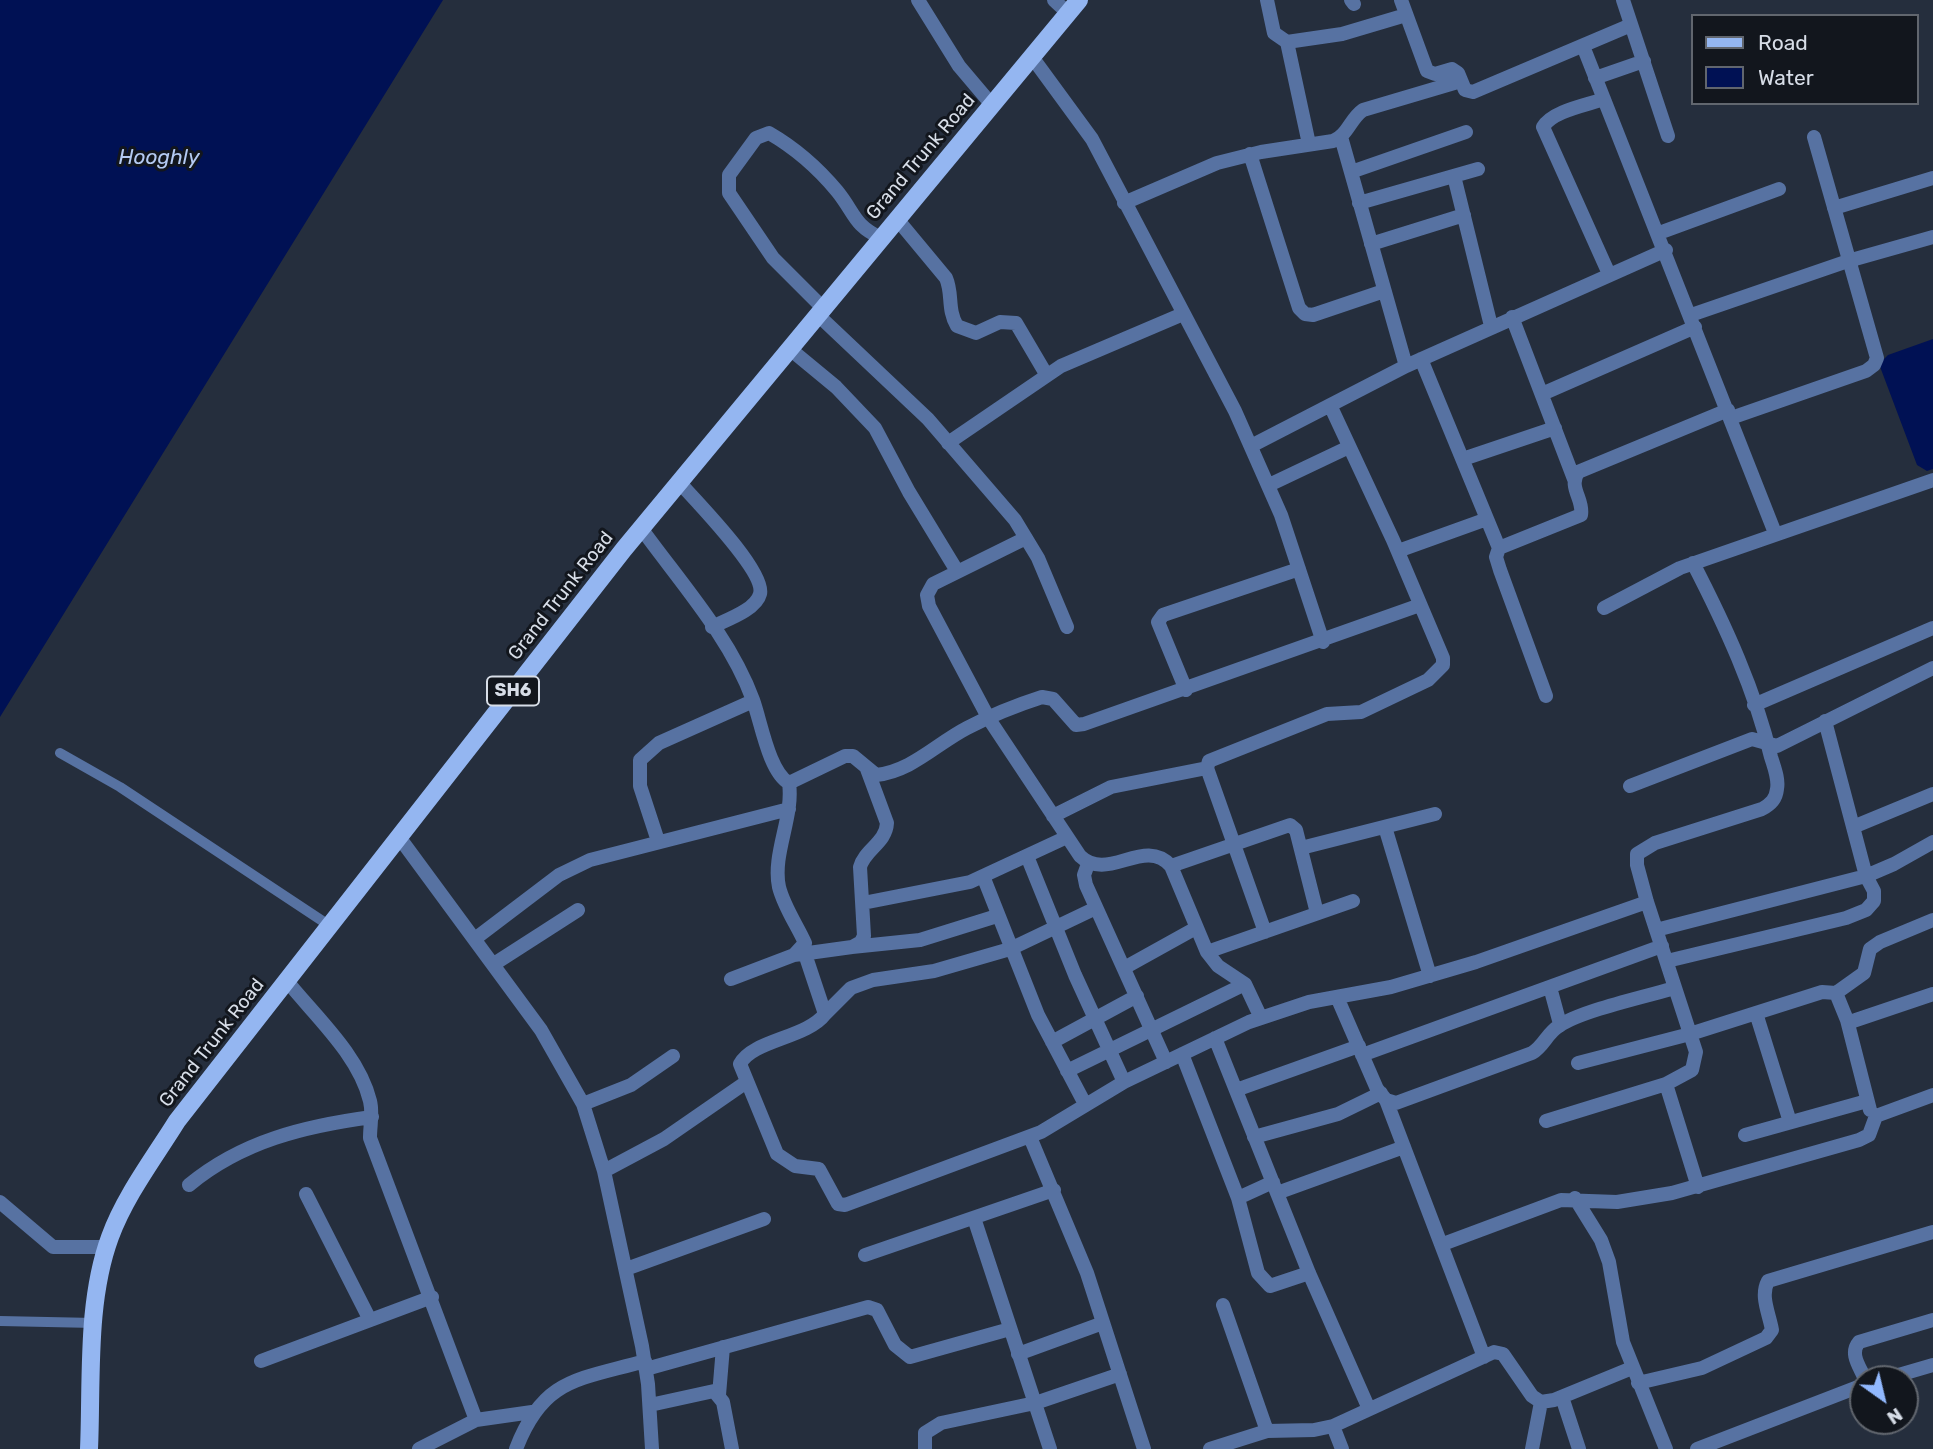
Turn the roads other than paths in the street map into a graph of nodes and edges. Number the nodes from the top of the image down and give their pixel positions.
1 (918, 0) edge
2 (1054, 0) edge
3 (1267, 0) edge
4 (1401, 0) edge
5 (1623, 0) edge
6 (1073, 7) edge
7 (1406, 15) junction
8 (1632, 25) junction
9 (1287, 42) junction
10 (1583, 46) junction
11 (1031, 57) junction
12 (1644, 61) junction
13 (1595, 78) junction
14 (1461, 81) junction
15 (1604, 99) junction
16 (992, 105) junction
17 (1466, 132) dead end
18 (1668, 136) dead end
19 (1341, 137) junction
20 (1814, 137) dead end
21 (1309, 144) junction
22 (1250, 154) junction
23 (1478, 169) dead end
24 (1351, 172) junction
25 (1454, 176) junction
26 (1933, 178) edge
27 (1779, 190) dead end
28 (1124, 203) junction
29 (1359, 203) junction
30 (1833, 208) junction
31 (1464, 215) junction
32 (897, 219) junction
33 (1659, 233) junction
34 (1933, 237) edge
35 (881, 238) junction
36 (1371, 244) junction
37 (1665, 250) junction
38 (1848, 261) junction
39 (1609, 274) junction
40 (1384, 291) junction
41 (821, 311) junction
42 (1183, 314) junction
43 (1512, 317) junction
44 (1693, 321) junction
45 (1491, 327) junction
46 (790, 349) junction
47 (1421, 359) junction
48 (1406, 366) junction
49 (1046, 374) junction
50 (1542, 394) junction
51 (1330, 405) junction
52 (1729, 414) junction
53 (1555, 428) junction
54 (948, 443) junction
55 (1251, 446) junction
56 (1349, 447) junction
57 (1463, 459) junction
58 (1574, 479) junction
59 (1933, 480) edge
60 (679, 482) junction
61 (1269, 485) junction
62 (1487, 519) junction
63 (641, 528) junction
64 (1775, 533) junction
65 (1026, 538) junction
66 (1499, 548) junction
67 (1398, 551) junction
68 (1693, 563) junction
69 (1299, 569) junction
70 (957, 571) junction
71 (1420, 605) junction
72 (1604, 608) dead end
73 (712, 627) junction
74 (1067, 627) dead end
75 (1933, 628) edge
76 (1323, 642) junction
77 (1933, 668) edge
78 (1186, 690) junction
79 (1546, 695) dead end
80 (753, 701) junction
81 (1754, 705) junction
82 (989, 719) junction
83 (1825, 721) junction
84 (1768, 744) junction
85 (60, 753) dead end
86 (1207, 768) junction
87 (867, 769) junction
88 (789, 783) junction
89 (1630, 786) dead end
90 (1933, 794) edge
91 (789, 809) junction
92 (1435, 814) dead end
93 (1053, 816) junction
94 (1385, 827) junction
95 (1853, 827) junction
96 (399, 837) junction
97 (1066, 837) junction
98 (658, 841) junction
99 (1933, 842) edge
100 (1232, 844) junction
101 (1301, 848) junction
102 (1027, 856) junction
103 (1088, 864) junction
104 (1171, 866) junction
105 (983, 876) junction
106 (1866, 876) junction
107 (1353, 901) dead end
108 (1647, 902) junction
109 (863, 903) junction
110 (1096, 908) junction
111 (578, 910) dead end
112 (1317, 913) junction
113 (997, 916) junction
114 (1933, 920) edge
115 (330, 926) junction
116 (1056, 927) junction
117 (1196, 928) junction
118 (1657, 930) junction
119 (1265, 932) junction
120 (476, 938) junction
121 (1662, 946) junction
122 (852, 947) junction
123 (1010, 949) junction
124 (1207, 952) junction
125 (799, 955) junction
126 (1667, 961) junction
127 (494, 964) junction
128 (1124, 968) junction
129 (1430, 976) junction
130 (731, 979) dead end
131 (287, 981) junction
132 (1245, 984) junction
133 (1550, 987) junction
134 (1675, 988) junction
135 (1836, 993) junction
136 (1933, 994) edge
137 (1137, 996) junction
138 (1337, 997) junction
139 (1756, 1013) junction
140 (825, 1014) junction
141 (1094, 1018) junction
142 (1261, 1018) junction
143 (1847, 1020) junction
144 (1560, 1024) junction
145 (1152, 1030) junction
146 (1690, 1034) junction
147 (1215, 1038) junction
148 (1052, 1042) junction
149 (1110, 1050) junction
150 (1361, 1051) junction
151 (1182, 1054) junction
152 (673, 1055) dead end
153 (1166, 1062) junction
154 (1578, 1063) dead end
155 (1067, 1071) junction
156 (1124, 1082) junction
157 (745, 1083) junction
158 (1666, 1084) junction
159 (1236, 1090) junction
160 (1933, 1095) edge
161 (1383, 1097) junction
162 (1867, 1101) junction
163 (583, 1104) junction
164 (1085, 1104) junction
165 (372, 1117) junction
166 (1546, 1121) dead end
167 (1790, 1122) junction
168 (1873, 1124) junction
169 (1745, 1135) dead end
170 (1030, 1137) junction
171 (1254, 1137) junction
172 (1404, 1147) junction
173 (604, 1171) junction
174 (189, 1185) dead end
175 (1275, 1187) junction
176 (1698, 1187) junction
177 (1054, 1190) junction
178 (306, 1194) dead end
179 (1238, 1198) junction
180 (1575, 1198) junction
181 (0, 1202) edge
182 (974, 1218) junction
183 (764, 1219) dead end
184 (1933, 1232) edge
185 (1443, 1244) junction
186 (107, 1247) junction
187 (865, 1255) dead end
188 (625, 1269) junction
189 (1309, 1273) junction
190 (432, 1297) junction
191 (1223, 1305) dead end
192 (370, 1320) junction
193 (1933, 1320) edge
194 (0, 1321) edge
195 (95, 1323) junction
196 (1103, 1323) junction
197 (1010, 1329) junction
198 (723, 1347) junction
199 (1018, 1354) junction
200 (1484, 1357) junction
201 (261, 1361) dead end
202 (646, 1365) junction
203 (1858, 1365) edge
204 (1632, 1368) junction
205 (1120, 1374) junction
206 (1638, 1383) junction
207 (1849, 1390) edge
208 (719, 1395) junction
209 (1562, 1397) junction
210 (1541, 1402) junction
211 (1035, 1403) junction
212 (650, 1405) junction
213 (1370, 1409) junction
214 (532, 1412) junction
215 (476, 1420) junction
216 (1333, 1426) junction
217 (1267, 1431) junction
218 (1236, 1444) edge
219 (1577, 1448) edge
220 (89, 1449) edge
221 (419, 1449) edge
222 (516, 1449) edge
223 (652, 1449) edge
224 (732, 1449) edge
225 (925, 1449) edge
226 (1050, 1449) edge
227 (1144, 1449) edge
228 (1210, 1449) edge
229 (1342, 1449) edge
230 (1532, 1449) edge
231 (1666, 1449) edge
232 (1697, 1449) edge

1 - 16 street
2 - 6 street
3 - 9 street
4 - 7 street
5 - 8 street
6 - 11 main road, Grand Trunk Road / SH6
7 - 9 street
7 - 14 street
8 - 10 street
8 - 12 street
9 - 21 street
10 - 13 street
10 - 14 street
11 - 16 main road, Grand Trunk Road / SH6
11 - 28 street
12 - 13 street
12 - 18 street
13 - 15 street
14 - 19 street
15 - 33 street
15 - 39 street
16 - 32 main road, Grand Trunk Road / SH6
17 - 24 street
19 - 21 street
19 - 24 street
20 - 30 street
21 - 22 street
22 - 28 street
22 - 40 street
23 - 25 street
24 - 29 street
25 - 29 street
25 - 31 street
26 - 30 street
27 - 33 street
28 - 42 street
29 - 36 street
30 - 38 street
31 - 36 street
31 - 45 street
32 - 35 main road, Grand Trunk Road / SH6
32 - 49 street
33 - 37 street
34 - 38 street
35 - 41 main road, Grand Trunk Road / SH6
35 - 41 street
36 - 40 street
37 - 39 street
37 - 44 street
38 - 44 street
38 - 52 street
39 - 43 street
40 - 48 street
41 - 46 main road, Grand Trunk Road / SH6
41 - 54 street
42 - 49 street
42 - 55 street
43 - 45 street
43 - 50 street
44 - 50 street
44 - 52 street
45 - 47 street
46 - 60 main road, Grand Trunk Road / SH6
46 - 70 street
47 - 48 street
47 - 57 street
48 - 51 street
49 - 54 street
50 - 53 street
51 - 55 street
51 - 56 street
52 - 58 street
52 - 64 street
53 - 57 street
53 - 58 street
54 - 65 street
55 - 61 street
56 - 61 street
56 - 67 street
57 - 62 street
58 - 66 street
59 - 64 street
60 - 63 main road, Grand Trunk Road / SH6
60 - 73 street
61 - 69 street
62 - 66 street
62 - 67 street
63 - 73 street
63 - 96 main road, Grand Trunk Road / SH6
64 - 68 street
65 - 70 street
65 - 74 street
66 - 79 street
67 - 71 street
68 - 72 street
68 - 81 street
69 - 76 street
69 - 78 street
70 - 82 street
71 - 76 street
71 - 86 street
73 - 80 street
75 - 81 street
76 - 78 street
77 - 83 street
78 - 82 street
80 - 88 street
80 - 98 street
81 - 84 street
82 - 87 street
82 - 93 street
83 - 84 street
83 - 95 street
84 - 89 street
84 - 108 street
85 - 115 lane
86 - 93 street
86 - 100 street
87 - 88 street
87 - 109 street
88 - 91 street
90 - 95 street
91 - 98 street
91 - 125 street
92 - 94 street
93 - 97 street
94 - 101 street
94 - 129 street
95 - 106 street
96 - 115 main road, Grand Trunk Road / SH6
96 - 120 street
97 - 102 street
97 - 103 street
98 - 120 street
99 - 106 street
100 - 101 street
100 - 104 street
100 - 119 street
101 - 112 street
102 - 105 street
102 - 116 street
103 - 104 street
103 - 110 street
104 - 117 street
105 - 109 street
105 - 113 street
106 - 118 street
106 - 126 street
107 - 112 street
108 - 118 street
108 - 129 street
109 - 122 street
110 - 116 street
110 - 128 street
111 - 127 street
112 - 119 street
113 - 122 street
113 - 123 street
114 - 135 street
115 - 131 main road, Grand Trunk Road / SH6
116 - 123 street
116 - 141 street
117 - 124 street
117 - 128 street
118 - 121 street
119 - 124 street
120 - 127 street
121 - 126 street
121 - 133 street
122 - 125 street
123 - 140 street
123 - 148 street
124 - 132 street
125 - 130 street
125 - 140 street
126 - 134 street
127 - 163 street
128 - 137 street
129 - 138 street
131 - 165 street
131 - 186 main road, Grand Trunk Road / SH6
132 - 142 street
132 - 145 street
133 - 144 street
133 - 150 street
134 - 144 street
134 - 146 street
135 - 139 street
135 - 143 street
136 - 143 street
137 - 141 street
137 - 145 street
138 - 142 street
138 - 150 street
139 - 146 street
139 - 167 street
140 - 157 street
141 - 148 street
141 - 149 street
142 - 147 street
143 - 162 street
144 - 161 street
145 - 149 street
145 - 153 street
146 - 154 street
146 - 158 street
147 - 151 street
147 - 159 street
148 - 155 street
149 - 155 street
149 - 156 street
150 - 159 street
150 - 161 street
151 - 153 street
151 - 179 street
152 - 163 street
153 - 156 street
155 - 164 street
156 - 164 street
157 - 170 street
157 - 173 street
158 - 166 street
158 - 176 street
159 - 171 street
160 - 168 street
161 - 171 street
161 - 172 street
162 - 167 street
162 - 168 street
163 - 173 street
164 - 170 street
165 - 174 street
165 - 190 street
167 - 169 street
168 - 176 street
170 - 177 street
171 - 175 street
172 - 175 street
172 - 185 street
173 - 188 street
175 - 179 street
175 - 189 street
176 - 180 street
177 - 182 street
177 - 196 street
178 - 192 street
179 - 189 street
180 - 185 street
180 - 204 street
181 - 186 street
182 - 187 street
182 - 197 street
183 - 188 street
184 - 206 street
185 - 200 street
186 - 195 main road, Grand Trunk Road / SH6
188 - 202 street
189 - 213 street
190 - 192 street
190 - 215 street
191 - 217 street
192 - 201 street
193 - 203 street
194 - 195 lane
195 - 220 main road, Grand Trunk Road / SH6
196 - 199 street
196 - 205 street
197 - 198 street
197 - 199 street
198 - 202 street
198 - 208 street
199 - 211 street
200 - 210 street
200 - 213 street
202 - 212 street
202 - 214 street
204 - 206 street
204 - 209 street
205 - 211 street
205 - 227 street
206 - 231 street
207 - 232 street
208 - 212 street
208 - 224 street
209 - 210 street
209 - 219 street
210 - 230 street
211 - 225 street
211 - 226 street
212 - 223 street
213 - 216 street
214 - 215 street
214 - 222 street
215 - 221 street
216 - 217 street
216 - 229 street
217 - 218 street
218 - 228 street

